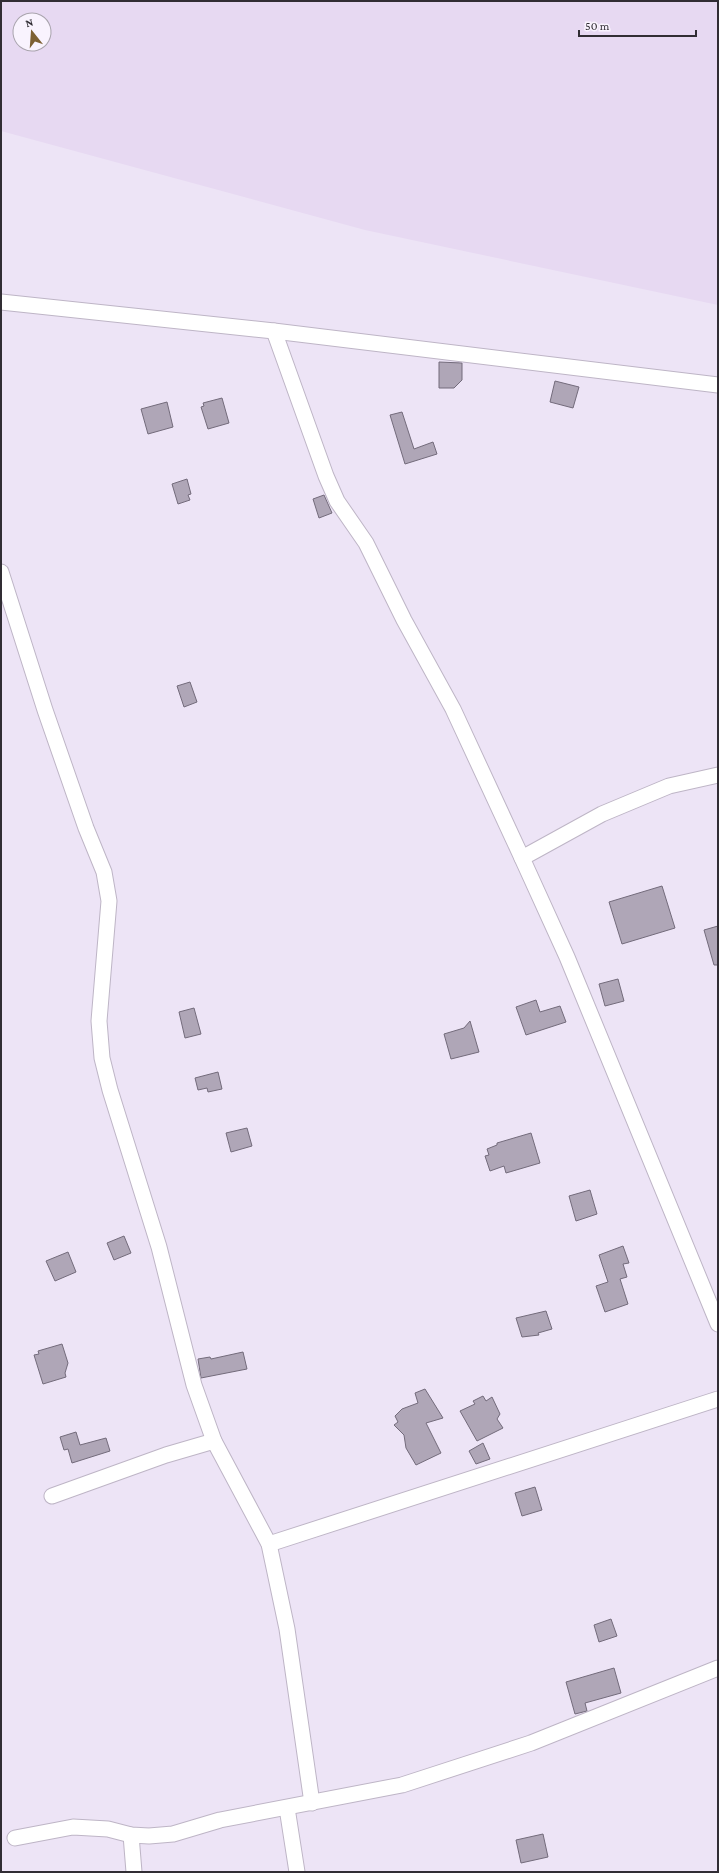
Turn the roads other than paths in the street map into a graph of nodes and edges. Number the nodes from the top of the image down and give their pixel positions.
1 (1, 302) edge
2 (274, 331) junction
3 (718, 385) edge
4 (1, 572) edge
5 (718, 775) edge
6 (522, 858) junction
7 (718, 1324) edge
8 (718, 1399) edge
9 (214, 1441) junction
10 (52, 1496) dead end
11 (269, 1544) junction
12 (718, 1668) edge
13 (312, 1803) junction
14 (287, 1808) junction
15 (131, 1835) junction
16 (15, 1838) dead end
17 (134, 1872) edge
18 (297, 1872) edge

1 - 2 street
2 - 3 street
2 - 6 street
4 - 9 street
5 - 6 street
6 - 7 street
8 - 11 street
9 - 10 street
9 - 11 street
11 - 13 street
12 - 13 street
13 - 14 street
14 - 15 street
14 - 18 street
15 - 16 street
15 - 17 street

